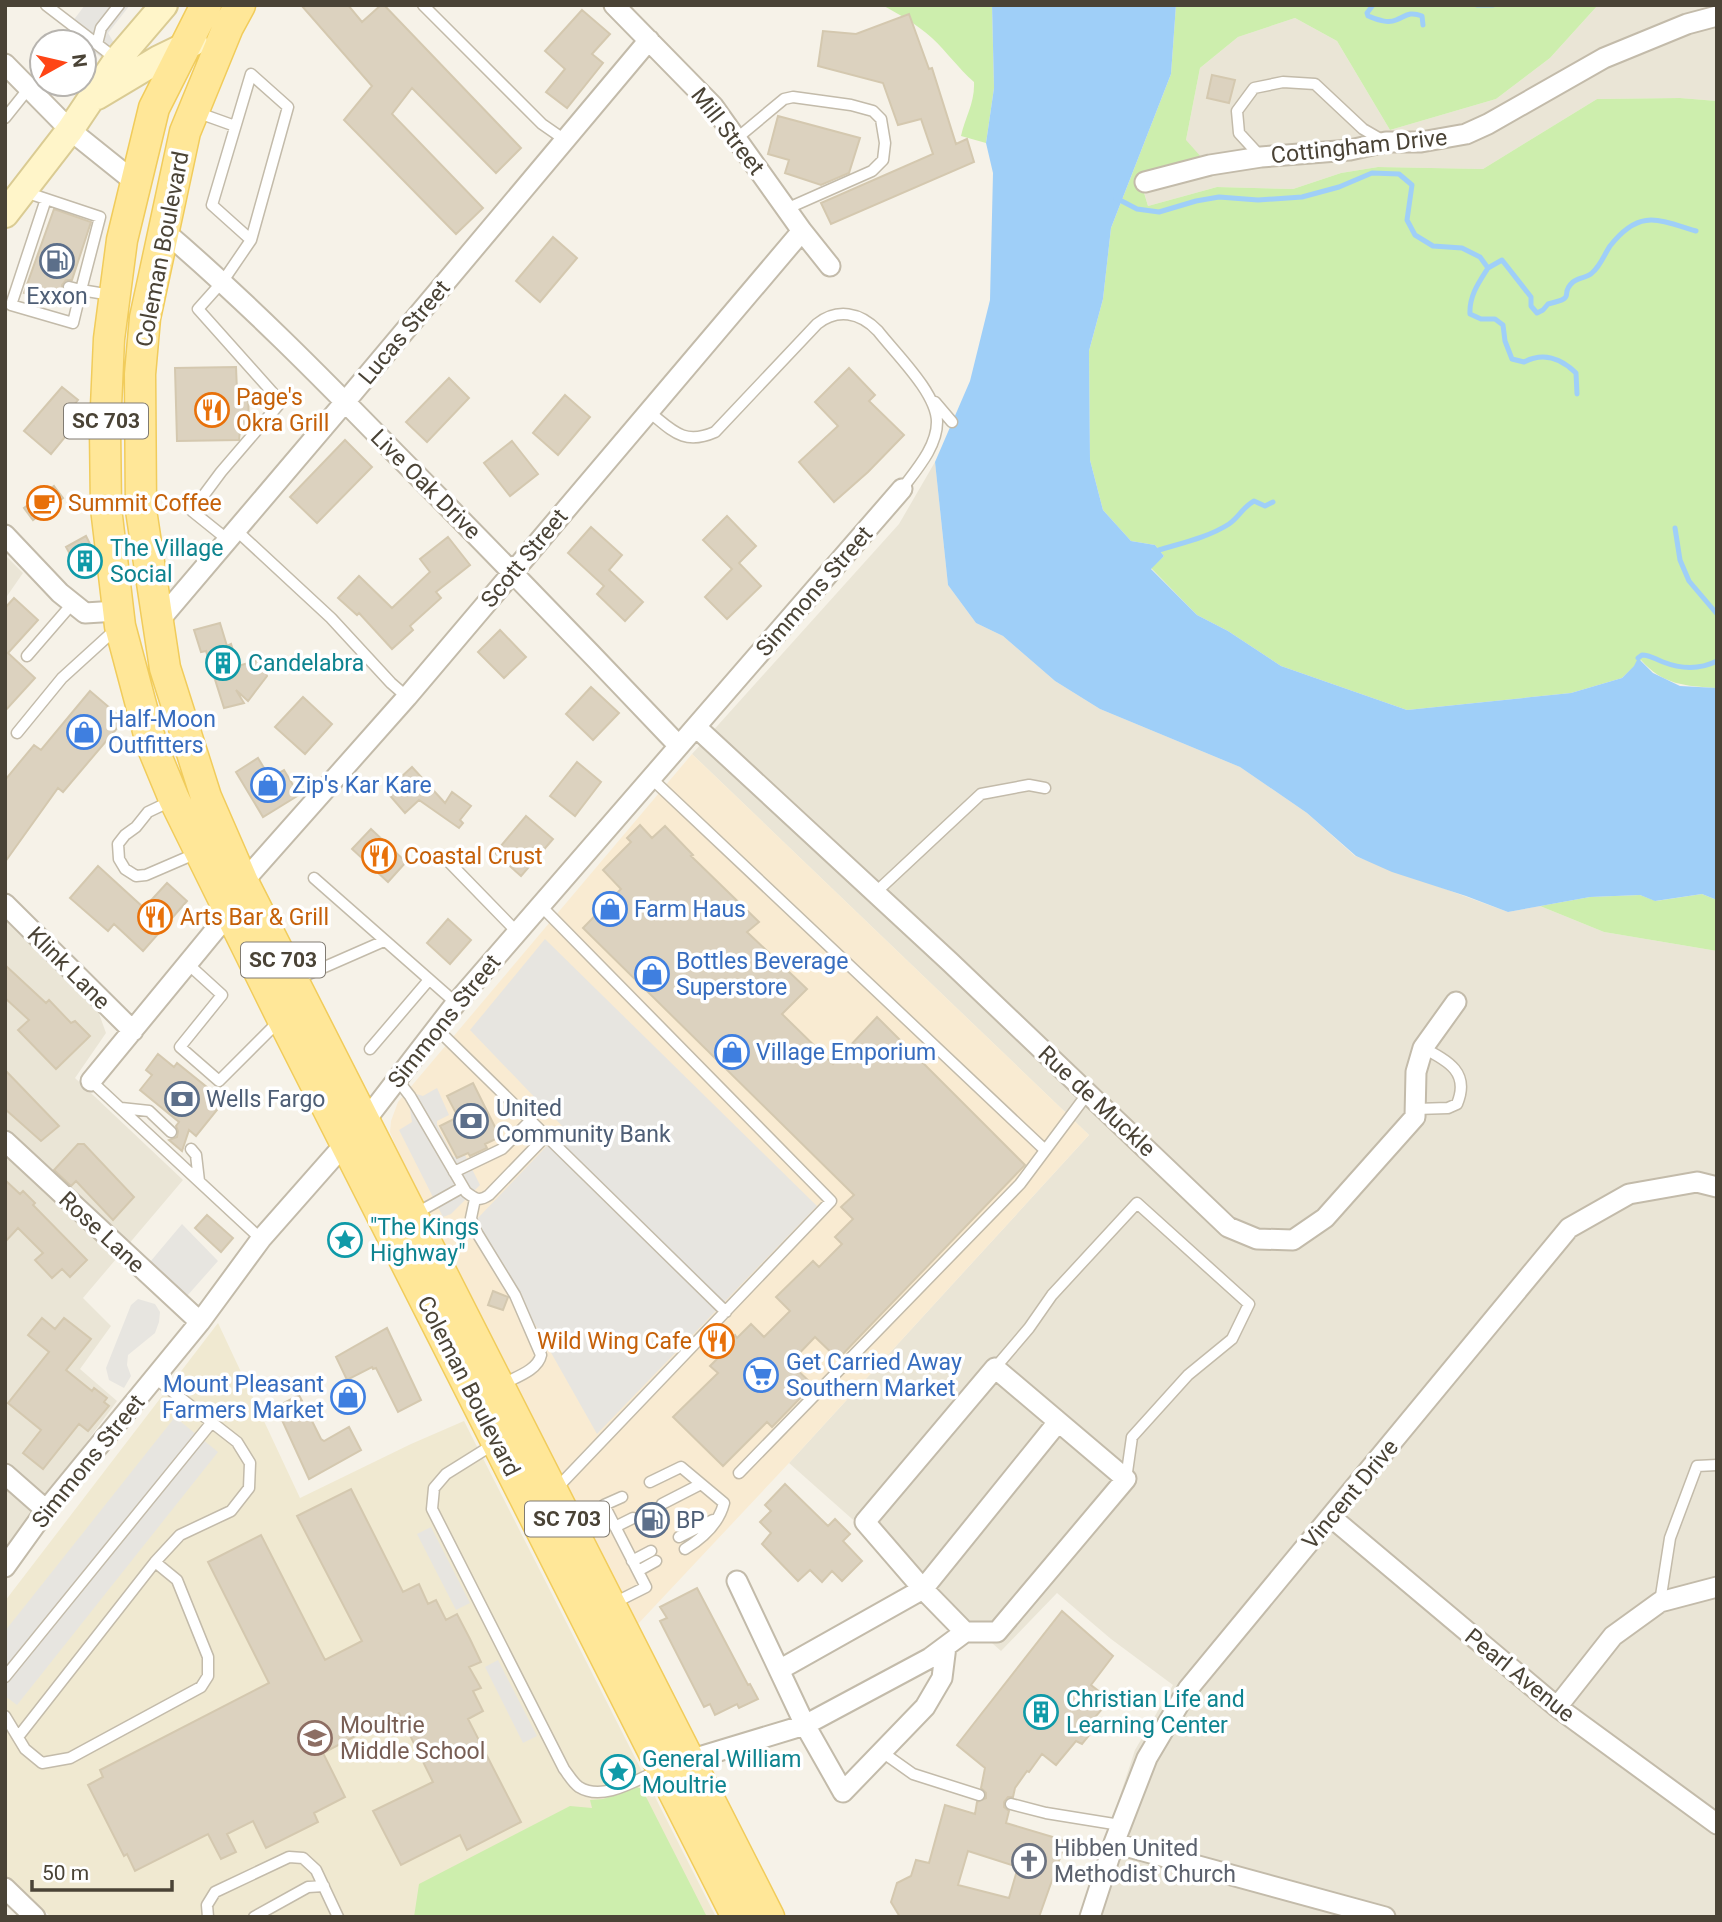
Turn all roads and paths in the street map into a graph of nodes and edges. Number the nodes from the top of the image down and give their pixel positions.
1 (46, 5) edge
2 (118, 5) edge
3 (164, 5) edge
4 (206, 5) edge
5 (423, 5) edge
6 (622, 8) edge
7 (234, 16) edge
8 (1717, 16) edge
9 (649, 40) junction
10 (187, 45) junction
11 (107, 52) junction
12 (5, 64) edge
13 (28, 87) edge
14 (28, 89) edge
15 (39, 98) edge
16 (92, 99) junction
17 (193, 111) junction
18 (5, 118) edge
19 (235, 127) junction
20 (70, 130) junction
21 (736, 139) junction
22 (565, 140) junction
23 (1386, 142) junction
24 (1261, 157) junction
25 (138, 174) junction
26 (1145, 182) dead end
27 (36, 195) junction
28 (786, 209) junction
29 (5, 214) edge
30 (163, 230) junction
31 (802, 231) junction
32 (108, 235) junction
33 (251, 240) junction
34 (830, 266) dead end
35 (223, 281) junction
36 (69, 286) dead end
37 (81, 290) junction
38 (115, 295) junction
39 (145, 318) junction
40 (932, 399) junction
41 (345, 402) junction
42 (648, 411) junction
43 (952, 422) dead end
44 (106, 455) junction
45 (902, 489) joint
46 (5, 535) edge
47 (232, 535) junction
48 (512, 571) junction
49 (72, 604) junction
50 (156, 614) junction
51 (121, 630) junction
52 (27, 656) dead end
53 (407, 697) junction
54 (696, 727) junction
55 (17, 733) dead end
56 (680, 746) junction
57 (652, 779) junction
58 (1045, 788) dead end
59 (206, 797) junction
60 (174, 799) junction
61 (200, 851) junction
62 (448, 861) dead end
63 (314, 878) dead end
64 (243, 882) junction
65 (875, 893) junction
66 (5, 904) edge
67 (541, 906) junction
68 (230, 912) junction
69 (518, 933) junction
70 (384, 942) junction
71 (188, 964) junction
72 (293, 981) junction
73 (428, 981) junction
74 (1456, 1002) dead end
75 (456, 1003) junction
76 (282, 1018) junction
77 (436, 1027) junction
78 (133, 1031) junction
79 (1423, 1048) junction
80 (370, 1049) dead end
81 (396, 1078) junction
82 (91, 1081) joint
83 (1088, 1093) junction
84 (121, 1108) junction
85 (1416, 1109) junction
86 (530, 1121) junction
87 (171, 1132) dead end
88 (355, 1132) junction
89 (546, 1136) junction
90 (5, 1141) edge
91 (191, 1149) dead end
92 (1045, 1150) junction
93 (454, 1172) junction
94 (199, 1181) junction
95 (463, 1187) junction
96 (1717, 1187) edge
97 (475, 1199) junction
98 (413, 1215) junction
99 (261, 1239) junction
100 (726, 1312) junction
101 (200, 1322) junction
102 (995, 1368) junction
103 (155, 1378) junction
104 (499, 1386) junction
105 (212, 1422) junction
106 (1058, 1422) junction
107 (497, 1442) junction
108 (1717, 1465) edge
109 (739, 1473) dead end
110 (5, 1474) edge
111 (1126, 1479) junction
112 (650, 1482) dead end
113 (701, 1484) junction
114 (553, 1492) junction
115 (622, 1497) dead end
116 (662, 1504) dead end
117 (604, 1505) junction
118 (46, 1510) junction
119 (721, 1516) junction
120 (1331, 1517) junction
121 (633, 1518) dead end
122 (615, 1527) junction
123 (571, 1528) junction
124 (679, 1537) dead end
125 (685, 1549) dead end
126 (651, 1551) dead end
127 (632, 1561) junction
128 (656, 1561) dead end
129 (155, 1562) junction
130 (5, 1567) edge
131 (638, 1571) junction
132 (737, 1581) dead end
133 (1717, 1587) edge
134 (923, 1590) junction
135 (1660, 1602) junction
136 (611, 1605) junction
137 (965, 1632) junction
138 (946, 1646) junction
139 (779, 1670) junction
140 (5, 1678) edge
141 (1557, 1707) junction
142 (5, 1716) edge
143 (805, 1725) junction
144 (18, 1737) junction
145 (882, 1752) junction
146 (676, 1765) junction
147 (979, 1795) dead end
148 (1012, 1804) dead end
149 (1717, 1824) edge
150 (1117, 1834) junction
151 (324, 1886) junction
152 (5, 1888) edge
153 (35, 1917) edge
154 (208, 1917) edge
155 (254, 1917) edge
156 (338, 1917) edge
157 (737, 1917) edge
158 (769, 1917) edge
159 (1090, 1917) edge
160 (1385, 1917) edge

1 - 11 lane
2 - 11 lane
3 - 11 street
4 - 10 main road, Coleman Boulevard / SC 703
5 - 22 lane
6 - 9 street, Mill Street
7 - 10 street
7 - 17 main road, Coleman Boulevard / SC 703
8 - 23 street, Cottingham Drive
9 - 21 street, Mill Street
9 - 22 street, Lucas Street
10 - 16 street
10 - 25 main road, Coleman Boulevard / SC 703
11 - 16 street
12 - 13 street
14 - 18 lane
15 - 20 street
16 - 20 street
17 - 19 lane
17 - 30 main road, Coleman Boulevard / SC 703
19 - 33 lane
19 - 33 lane
20 - 25 street
20 - 27 street
21 - 28 street, Mill Street
21 - 28 lane
22 - 41 street, Lucas Street
23 - 24 street, Cottingham Drive
23 - 24 lane
24 - 26 street, Cottingham Drive
25 - 32 main road, Coleman Boulevard / SC 703
25 - 39 main road
27 - 29 street
27 - 32 lane
27 - 37 lane
28 - 31 street, Mill Street
30 - 35 street, Live Oak Drive
30 - 39 main road, Coleman Boulevard / SC 703
31 - 34 street, Mill Street
31 - 42 street, Scott Street
32 - 37 lane
32 - 38 main road, Coleman Boulevard / SC 703
33 - 35 lane
35 - 41 street, Live Oak Drive
35 - 47 lane
36 - 37 lane
37 - 38 lane
38 - 44 main road, Coleman Boulevard / SC 703
39 - 50 main road, Coleman Boulevard / SC 703
40 - 42 lane
40 - 43 lane
40 - 45 lane
41 - 47 street, Lucas Street
41 - 48 street, Live Oak Drive
42 - 48 street, Scott Street
44 - 50 main road
44 - 51 main road, Coleman Boulevard / SC 703
45 - 54 street, Simmons Street
46 - 49 street
47 - 50 street, Lucas Street
47 - 53 lane
48 - 53 street, Scott Street
48 - 56 street, Live Oak Drive
49 - 51 street
49 - 52 lane
50 - 59 main road, Coleman Boulevard / SC 703
51 - 55 lane
51 - 59 main road
51 - 60 main road, Coleman Boulevard / SC 703
53 - 64 street, Scott Street
54 - 56 street, Simmons Street
54 - 65 street, Rue de Muckle
56 - 57 street, Simmons Street
57 - 67 street, Simmons Street
57 - 92 lane
58 - 65 lane
59 - 64 main road, Coleman Boulevard / SC 703
60 - 61 main road, Coleman Boulevard / SC 703
60 - 61 lane
61 - 68 main road, Coleman Boulevard / SC 703
62 - 69 lane
63 - 70 lane
64 - 72 main road, Coleman Boulevard / SC 703
65 - 83 street, Rue de Muckle
66 - 78 street, Klink Lane
67 - 69 street, Simmons Street
67 - 100 lane
68 - 71 street
68 - 76 main road, Coleman Boulevard / SC 703
69 - 75 street, Simmons Street
70 - 72 lane
70 - 73 lane
71 - 76 lane
71 - 78 street
72 - 88 main road, Coleman Boulevard / SC 703
73 - 75 lane
73 - 80 lane
74 - 79 street
75 - 77 street, Simmons Street
76 - 88 main road, Coleman Boulevard / SC 703
77 - 81 street, Simmons Street
77 - 86 lane
78 - 82 street
79 - 85 street
79 - 85 lane
81 - 88 street, Simmons Street
81 - 93 lane
82 - 84 lane
83 - 85 street, Rue de Muckle
83 - 92 lane
84 - 87 lane
84 - 94 lane
86 - 89 lane
86 - 93 lane
88 - 98 main road, Coleman Boulevard / SC 703
88 - 99 street, Simmons Street
88 - 107 main road, Coleman Boulevard / SC 703
89 - 97 lane
89 - 100 lane
90 - 101 street, Rose Lane
91 - 94 lane
92 - 109 lane
93 - 95 lane
94 - 99 lane
95 - 97 lane
95 - 98 lane
96 - 120 street, Vincent Drive
97 - 104 lane
98 - 104 main road, Coleman Boulevard / SC 703
99 - 101 street, Simmons Street
100 - 114 lane
101 - 103 street, Simmons Street
102 - 106 street
102 - 111 lane
102 - 134 street
103 - 105 lane
103 - 118 street, Simmons Street
104 - 114 main road, Coleman Boulevard / SC 703
105 - 129 lane
105 - 140 lane
106 - 111 street
106 - 134 street
107 - 146 main road, Coleman Boulevard / SC 703
107 - 146 lane
108 - 135 lane
110 - 118 street
111 - 137 street
112 - 113 lane
113 - 116 lane
113 - 119 lane
114 - 123 main road, Coleman Boulevard / SC 703
115 - 117 lane
117 - 122 lane
117 - 123 lane
118 - 130 street, Simmons Street
119 - 124 lane
119 - 125 lane
120 - 141 street, Pearl Avenue
120 - 150 street, Vincent Drive
121 - 122 lane
122 - 127 lane
123 - 136 main road, Coleman Boulevard / SC 703
126 - 127 lane
127 - 131 lane
128 - 131 lane
129 - 144 lane
129 - 144 lane
131 - 136 lane
132 - 139 street
133 - 135 street
134 - 137 street
134 - 139 street
135 - 141 street
136 - 146 main road, Coleman Boulevard / SC 703
137 - 138 street
138 - 143 street
138 - 145 street
139 - 143 street
141 - 149 street, Pearl Avenue
142 - 144 lane
143 - 145 street
143 - 146 street
145 - 147 lane
146 - 157 main road, Coleman Boulevard / SC 703
146 - 158 main road, Coleman Boulevard / SC 703
148 - 150 lane
150 - 159 street, Vincent Drive
150 - 160 street
151 - 154 lane
151 - 155 lane
151 - 156 lane
152 - 153 street

